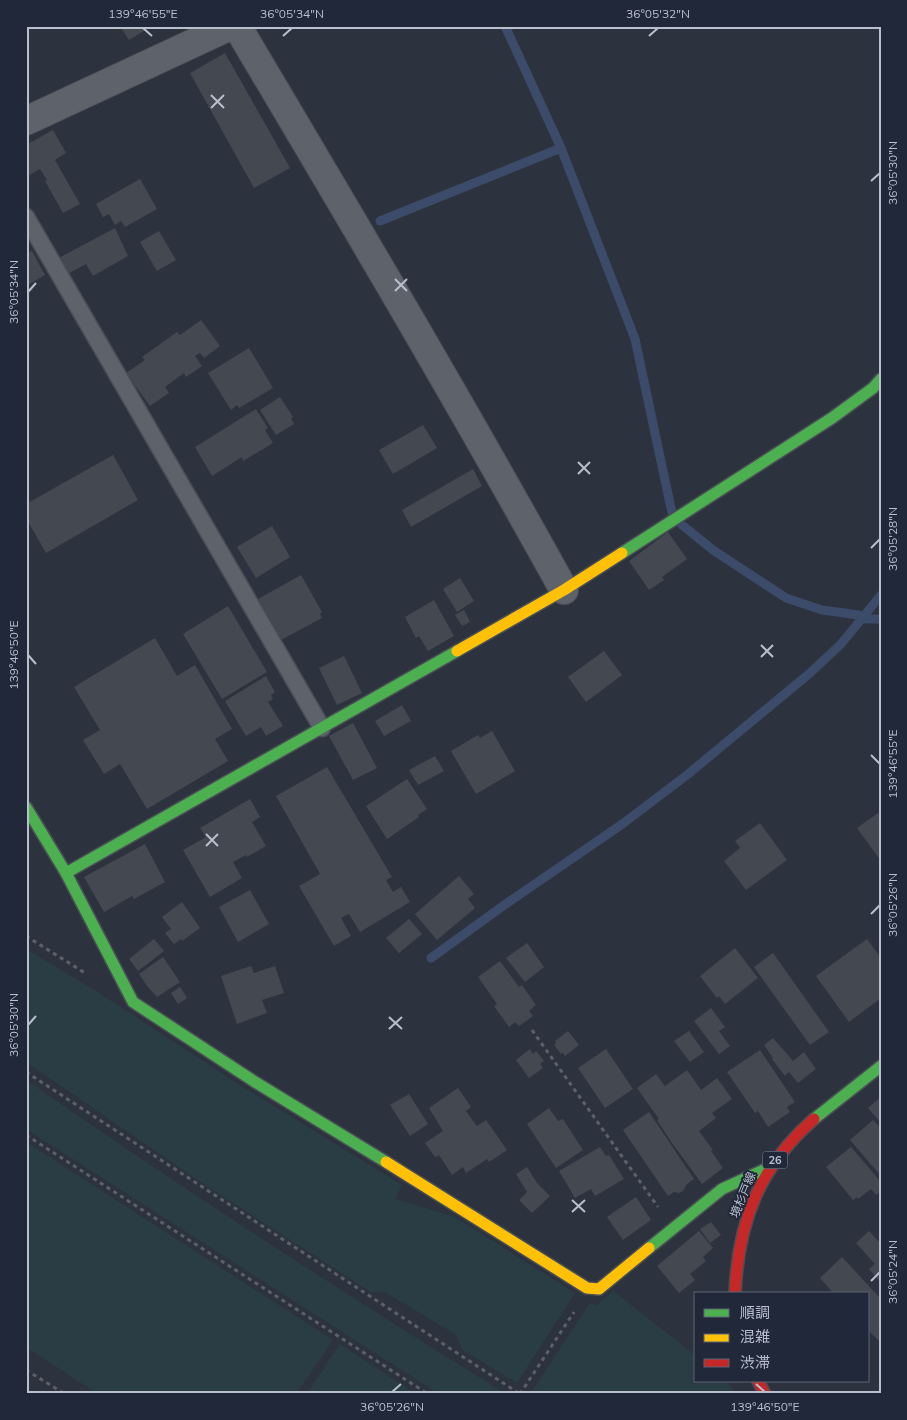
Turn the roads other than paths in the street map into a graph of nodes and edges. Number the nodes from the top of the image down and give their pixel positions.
1 (230, 26) edge
2 (237, 26) edge
3 (26, 120) edge
4 (26, 218) edge
5 (881, 379) edge
6 (564, 590) junction
7 (322, 728) junction
8 (26, 807) edge
9 (66, 873) junction
10 (881, 1066) edge
11 (770, 1167) junction
12 (735, 1292) edge
13 (759, 1382) edge
14 (766, 1394) edge

1 - 3 street
2 - 6 street
4 - 7 lane
5 - 6 street
6 - 7 street
7 - 9 street
8 - 9 street
9 - 11 street
10 - 11 street, 境杉戸線 / 26
11 - 12 street, 境杉戸線 / 26
13 - 14 street

